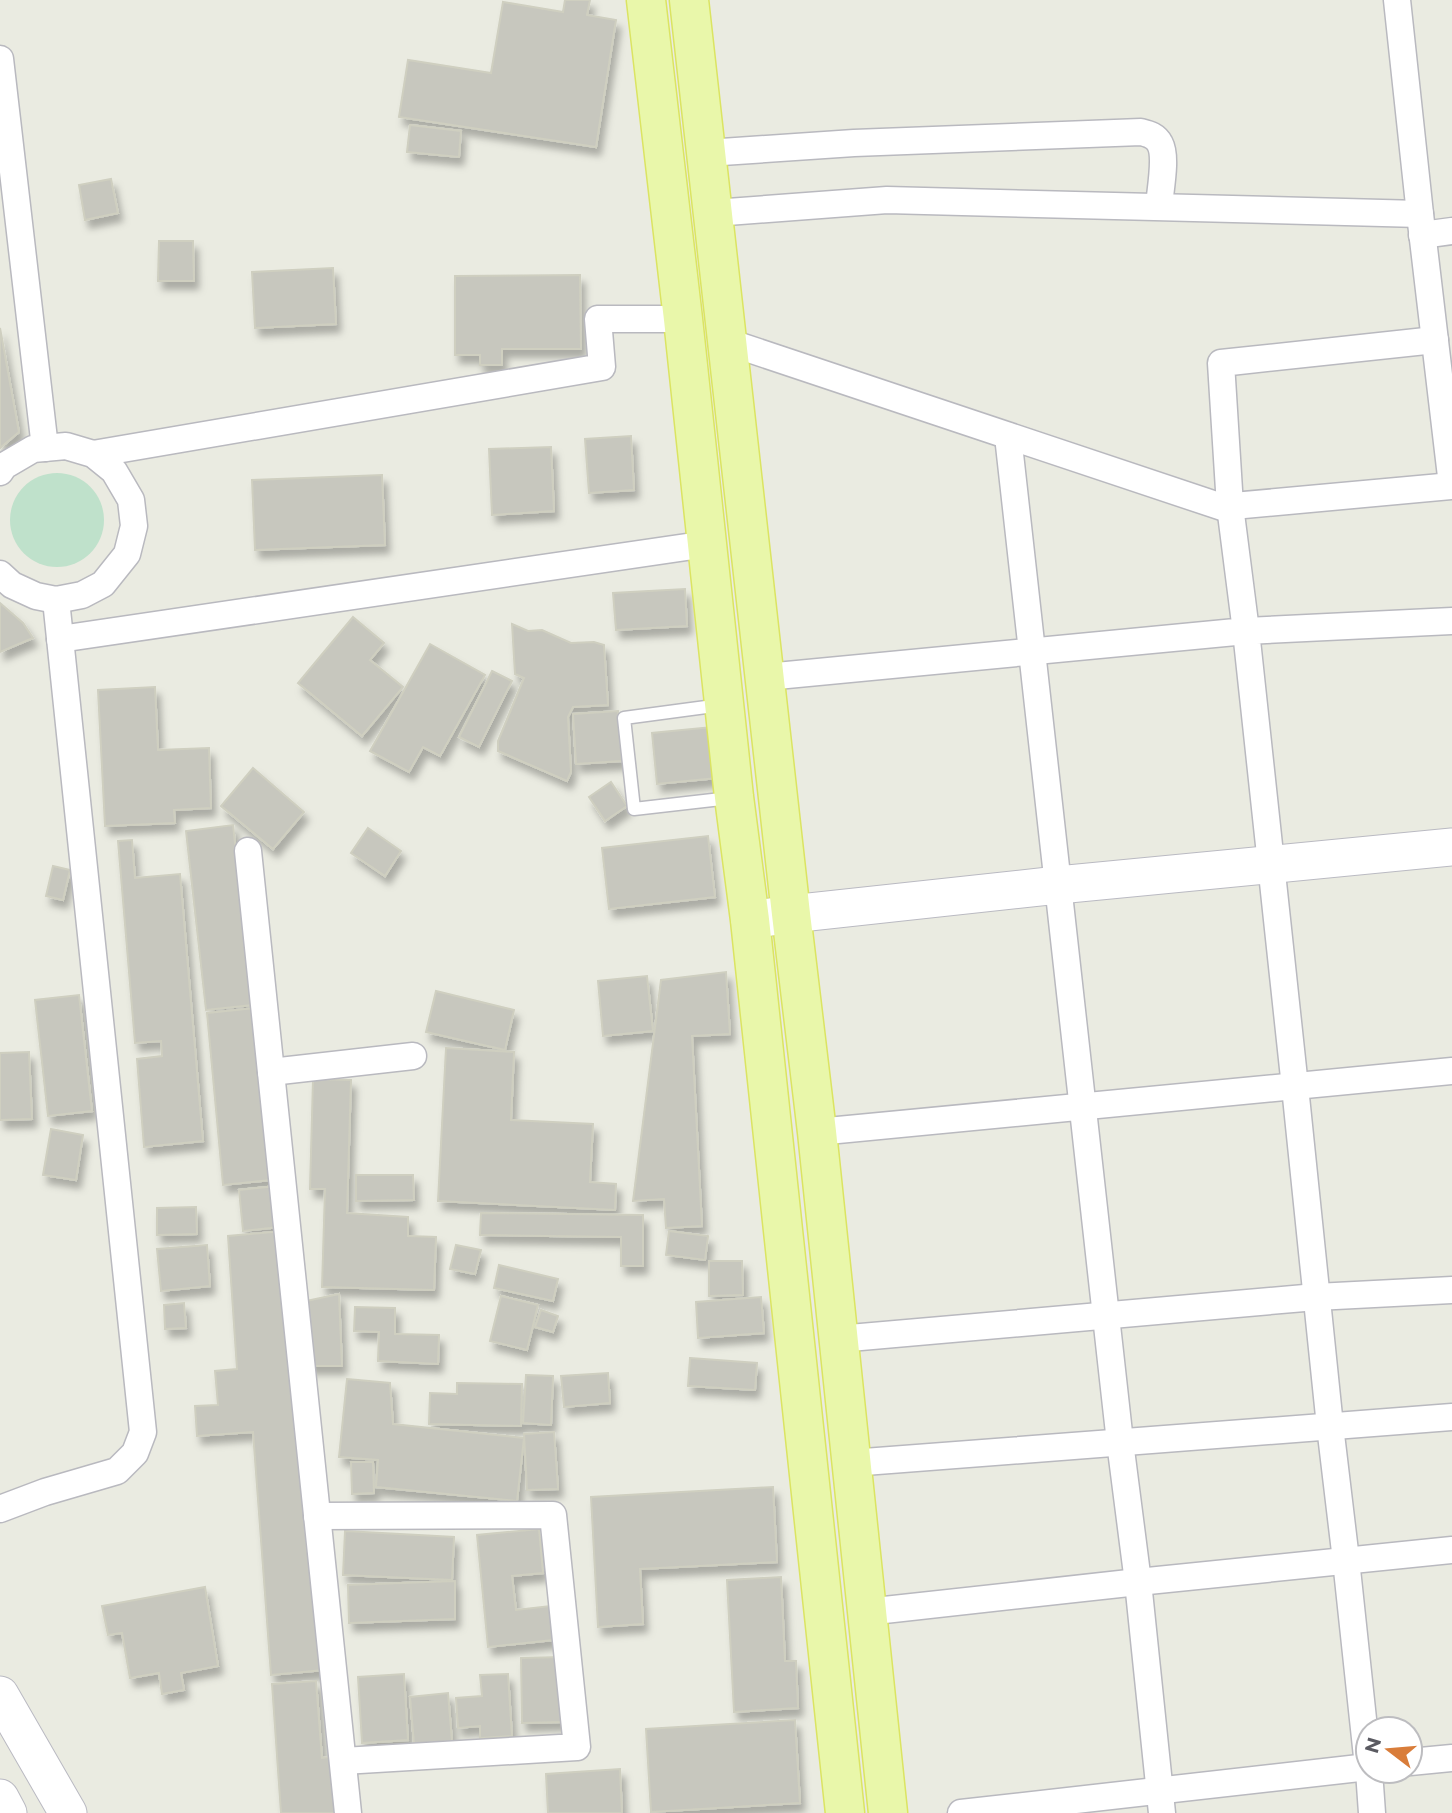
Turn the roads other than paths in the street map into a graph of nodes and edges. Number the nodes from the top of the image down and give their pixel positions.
1 (646, 0) edge
2 (690, 0) edge
3 (1397, 0) edge
4 (0, 59) edge
5 (707, 153) junction
6 (1159, 206) junction
7 (713, 213) junction
8 (1421, 224) junction
9 (1452, 231) edge
10 (683, 319) junction
11 (1435, 340) junction
12 (728, 342) junction
13 (1008, 436) junction
14 (45, 448) junction
15 (93, 454) junction
16 (0, 472) edge
17 (1452, 486) edge
18 (1230, 506) junction
19 (707, 544) junction
20 (0, 574) edge
21 (56, 600) junction
22 (1452, 621) edge
23 (1245, 631) junction
24 (60, 639) junction
25 (1032, 652) junction
26 (766, 677) junction
27 (724, 705) junction
28 (734, 797) junction
29 (1452, 847) edge
30 (248, 851) dead end
31 (1272, 864) junction
32 (1058, 885) junction
33 (791, 914) junction
34 (750, 920) junction
35 (413, 1056) dead end
36 (1452, 1071) edge
37 (271, 1072) junction
38 (1295, 1087) junction
39 (1083, 1107) junction
40 (817, 1132) junction
41 (1452, 1290) edge
42 (1316, 1297) junction
43 (1106, 1315) junction
44 (838, 1339) junction
45 (1452, 1417) edge
46 (1330, 1426) junction
47 (1120, 1442) junction
48 (851, 1462) junction
49 (0, 1509) edge
50 (317, 1516) junction
51 (1452, 1550) edge
52 (1346, 1560) junction
53 (1138, 1581) junction
54 (866, 1612) junction
55 (0, 1695) edge
56 (1362, 1715) edge
57 (1452, 1758) edge
58 (343, 1761) junction
59 (1424, 1761) edge
60 (1354, 1770) edge
61 (1370, 1785) edge
62 (0, 1798) edge
63 (1160, 1801) edge
64 (8, 1813) edge
65 (68, 1813) edge
66 (348, 1813) edge
67 (845, 1813) edge
68 (888, 1813) edge
69 (961, 1813) edge
70 (1372, 1813) edge

1 - 10 main road
2 - 5 main road
3 - 8 street
4 - 14 street
5 - 6 street
5 - 7 main road
6 - 7 street
6 - 8 street
7 - 12 main road
8 - 9 street
8 - 11 street
10 - 15 street
10 - 19 main road
11 - 17 street
11 - 18 street
12 - 13 street
12 - 26 main road
13 - 18 street
13 - 25 street
14 - 15 street
14 - 16 street
15 - 21 street
17 - 18 street
18 - 23 street
19 - 24 street
19 - 27 main road
20 - 21 street
21 - 24 street
22 - 23 street
23 - 25 street
23 - 31 street
24 - 49 street
25 - 26 street
25 - 32 street
26 - 33 main road
27 - 28 main road
27 - 28 lane
28 - 34 main road
29 - 31 street
30 - 37 street
31 - 32 street
31 - 38 street
32 - 33 street
32 - 39 street
33 - 34 street
33 - 40 main road
34 - 67 main road
35 - 37 street
36 - 38 street
37 - 50 street
38 - 39 street
38 - 42 street
39 - 40 street
39 - 43 street
40 - 44 main road
41 - 42 street
42 - 43 street
42 - 46 street
43 - 44 street
43 - 47 street
44 - 48 main road
45 - 46 street
46 - 47 street
46 - 52 street
47 - 48 street
47 - 53 street
48 - 54 main road
50 - 58 street
50 - 58 street
51 - 52 street
52 - 53 street
52 - 56 street
53 - 54 street
53 - 63 street
54 - 68 main road
55 - 65 street
57 - 59 street
58 - 66 street
60 - 63 street
61 - 70 street
62 - 64 street
63 - 69 street

